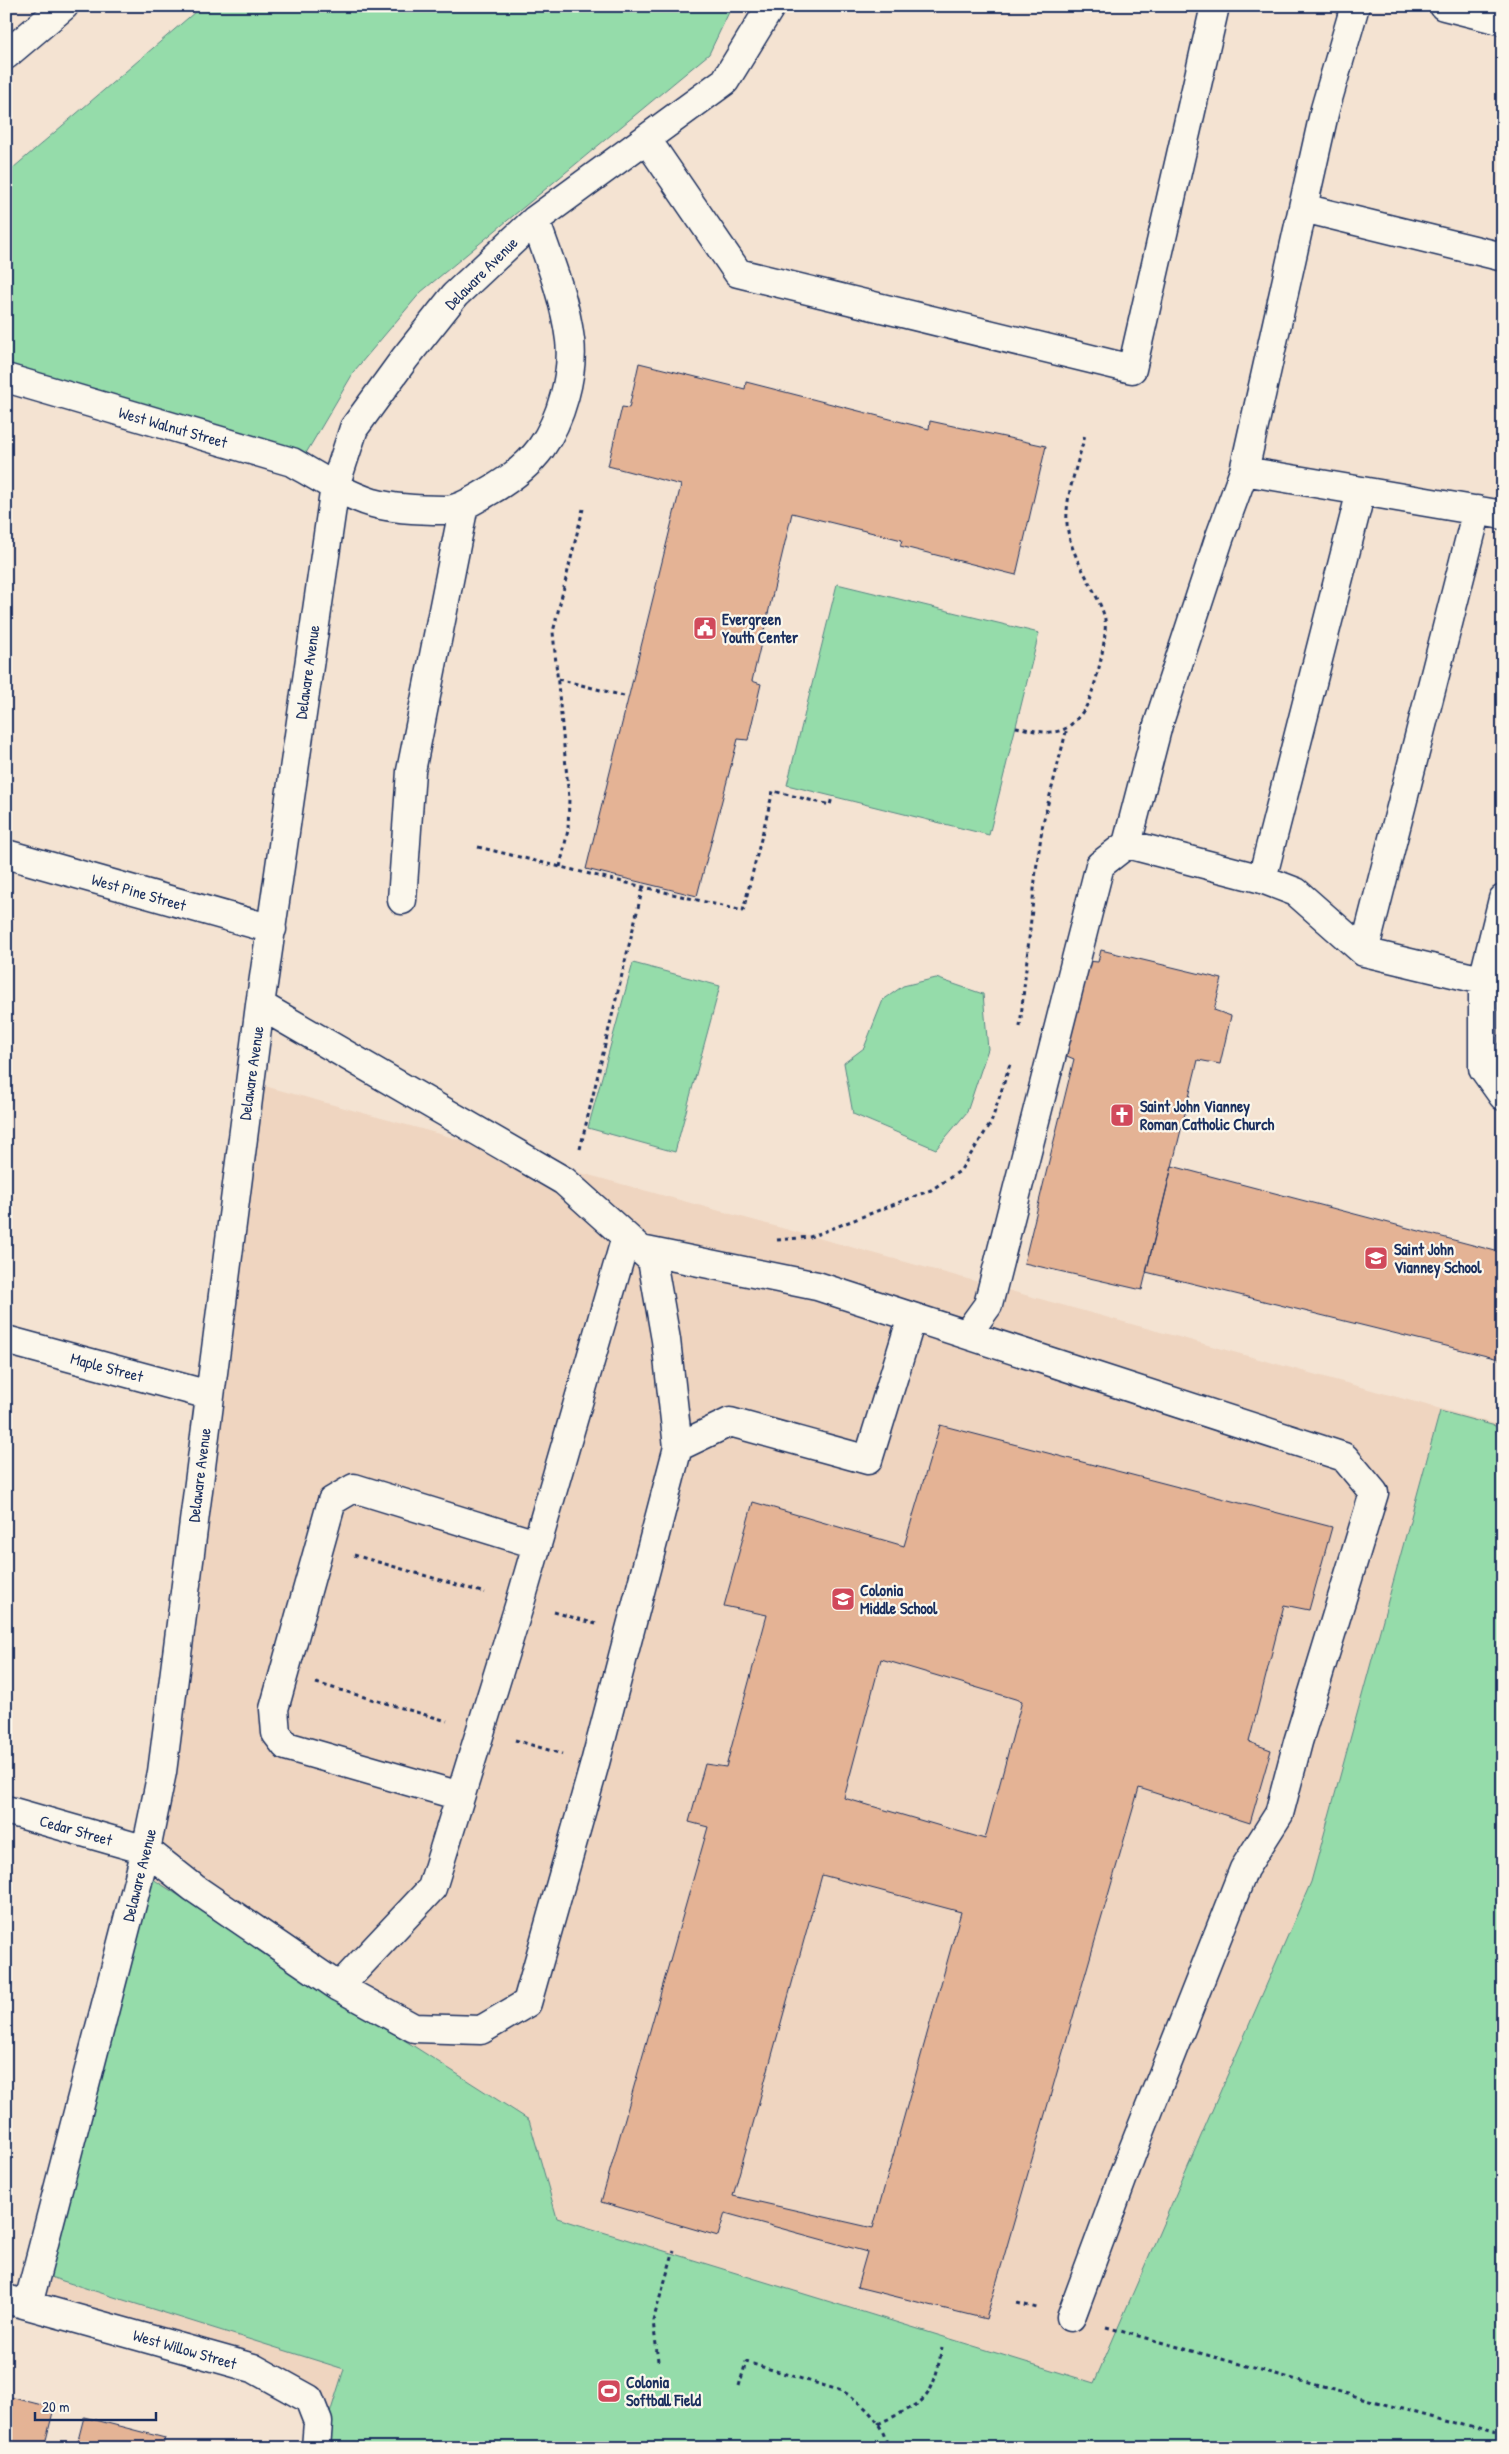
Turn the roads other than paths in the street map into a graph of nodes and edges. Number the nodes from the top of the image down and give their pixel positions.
1 (64, 6) edge
2 (772, 6) edge
3 (1216, 6) edge
4 (1355, 6) edge
5 (1444, 6) edge
6 (1503, 21) edge
7 (6, 55) edge
8 (647, 140) junction
9 (1303, 208) junction
10 (535, 220) junction
11 (1503, 257) edge
12 (6, 378) edge
13 (1244, 471) junction
14 (335, 486) junction
15 (1361, 491) junction
16 (464, 505) junction
17 (1490, 513) edge
18 (1127, 844) junction
19 (6, 854) edge
20 (1262, 879) junction
21 (1503, 899) edge
22 (402, 900) dead end
23 (272, 929) junction
24 (1364, 952) junction
25 (1493, 982) edge
26 (260, 1005) junction
27 (1503, 1096) edge
28 (634, 1244) junction
29 (912, 1317) junction
30 (967, 1334) junction
31 (6, 1340) edge
32 (209, 1395) junction
33 (678, 1447) junction
34 (536, 1544) junction
35 (460, 1796) junction
36 (6, 1810) edge
37 (146, 1850) junction
38 (338, 1987) junction
39 (17, 2302) edge
40 (1071, 2317) road end
41 (316, 2448) edge

1 - 7 main road
2 - 8 main road, Delaware Avenue
3 - 8 main road
4 - 9 main road
5 - 6 main road
8 - 10 main road, Delaware Avenue
9 - 11 main road
9 - 13 main road
10 - 14 main road, Delaware Avenue
10 - 16 main road, West Walnut Street
12 - 14 main road, West Walnut Street
13 - 15 main road
13 - 18 main road
14 - 16 main road, West Walnut Street
14 - 23 main road, Delaware Avenue
15 - 17 main road
15 - 20 main road
16 - 22 main road
17 - 24 main road
18 - 20 main road
18 - 30 main road
19 - 23 main road, West Pine Street
20 - 24 main road
21 - 25 main road
23 - 26 main road, Delaware Avenue
24 - 25 main road
25 - 27 main road
26 - 28 main road
26 - 32 main road, Delaware Avenue
28 - 29 main road
28 - 33 main road
28 - 34 main road
29 - 30 main road
29 - 33 main road
30 - 40 main road
31 - 32 main road, Maple Street
32 - 37 main road, Delaware Avenue
33 - 38 main road
34 - 35 main road
34 - 35 main road
35 - 38 main road
36 - 37 main road, Cedar Street
37 - 38 main road
37 - 39 main road, Delaware Avenue
39 - 41 main road, West Willow Street

